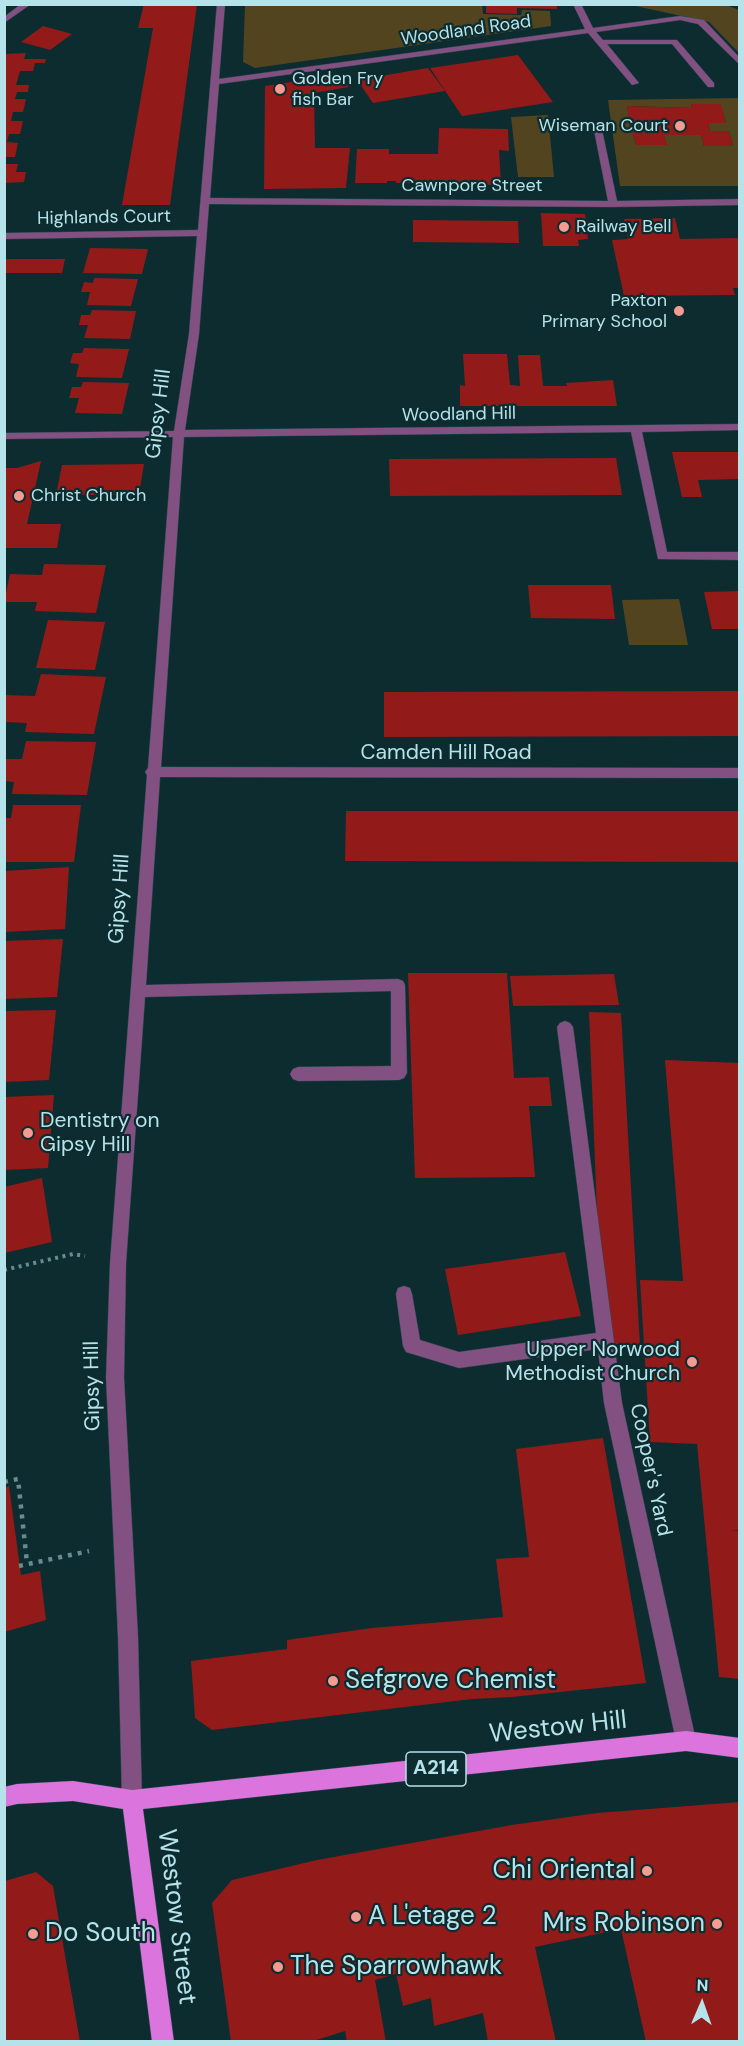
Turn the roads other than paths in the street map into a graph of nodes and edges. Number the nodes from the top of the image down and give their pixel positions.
1 (27, 4) edge
2 (221, 4) edge
3 (577, 4) edge
4 (4, 21) edge
5 (590, 30) junction
6 (601, 42) junction
7 (740, 63) edge
8 (215, 82) junction
9 (635, 84) dead end
10 (711, 85) dead end
11 (597, 125) dead end
12 (204, 201) junction
13 (740, 202) edge
14 (613, 204) junction
15 (204, 233) junction
16 (4, 236) edge
17 (740, 427) edge
18 (636, 429) junction
19 (179, 435) junction
20 (4, 436) edge
21 (740, 556) edge
22 (152, 772) junction
23 (740, 773) edge
24 (137, 991) junction
25 (565, 1027) dead end
26 (298, 1074) dead end
27 (404, 1294) dead end
28 (605, 1340) junction
29 (686, 1742) junction
30 (740, 1748) edge
31 (4, 1797) edge
32 (132, 1800) junction
33 (163, 2042) edge

1 - 4 street
2 - 8 street, Gipsy Hill
3 - 5 street
5 - 6 street
5 - 7 street, Woodland Road
5 - 8 street, Woodland Road
6 - 9 street
6 - 10 street
8 - 12 street, Gipsy Hill
11 - 14 street
12 - 14 street, Cawnpore Street
12 - 15 street, Gipsy Hill
13 - 14 street, Cawnpore Street
15 - 16 street, Highlands Court
15 - 19 street, Gipsy Hill
17 - 18 street, Woodland Hill
18 - 19 street, Woodland Hill
18 - 21 street
19 - 20 street, Woodland Hill
19 - 22 street, Gipsy Hill
22 - 23 street, Camden Hill Road
22 - 24 street, Gipsy Hill
24 - 26 street
24 - 32 street, Gipsy Hill
25 - 28 street, Cooper's Yard
27 - 28 street
28 - 29 street, Cooper's Yard
29 - 30 main road, Westow Hill / A214
29 - 32 main road, Westow Hill / A214
31 - 32 main road, A214
32 - 33 main road, Westow Street

